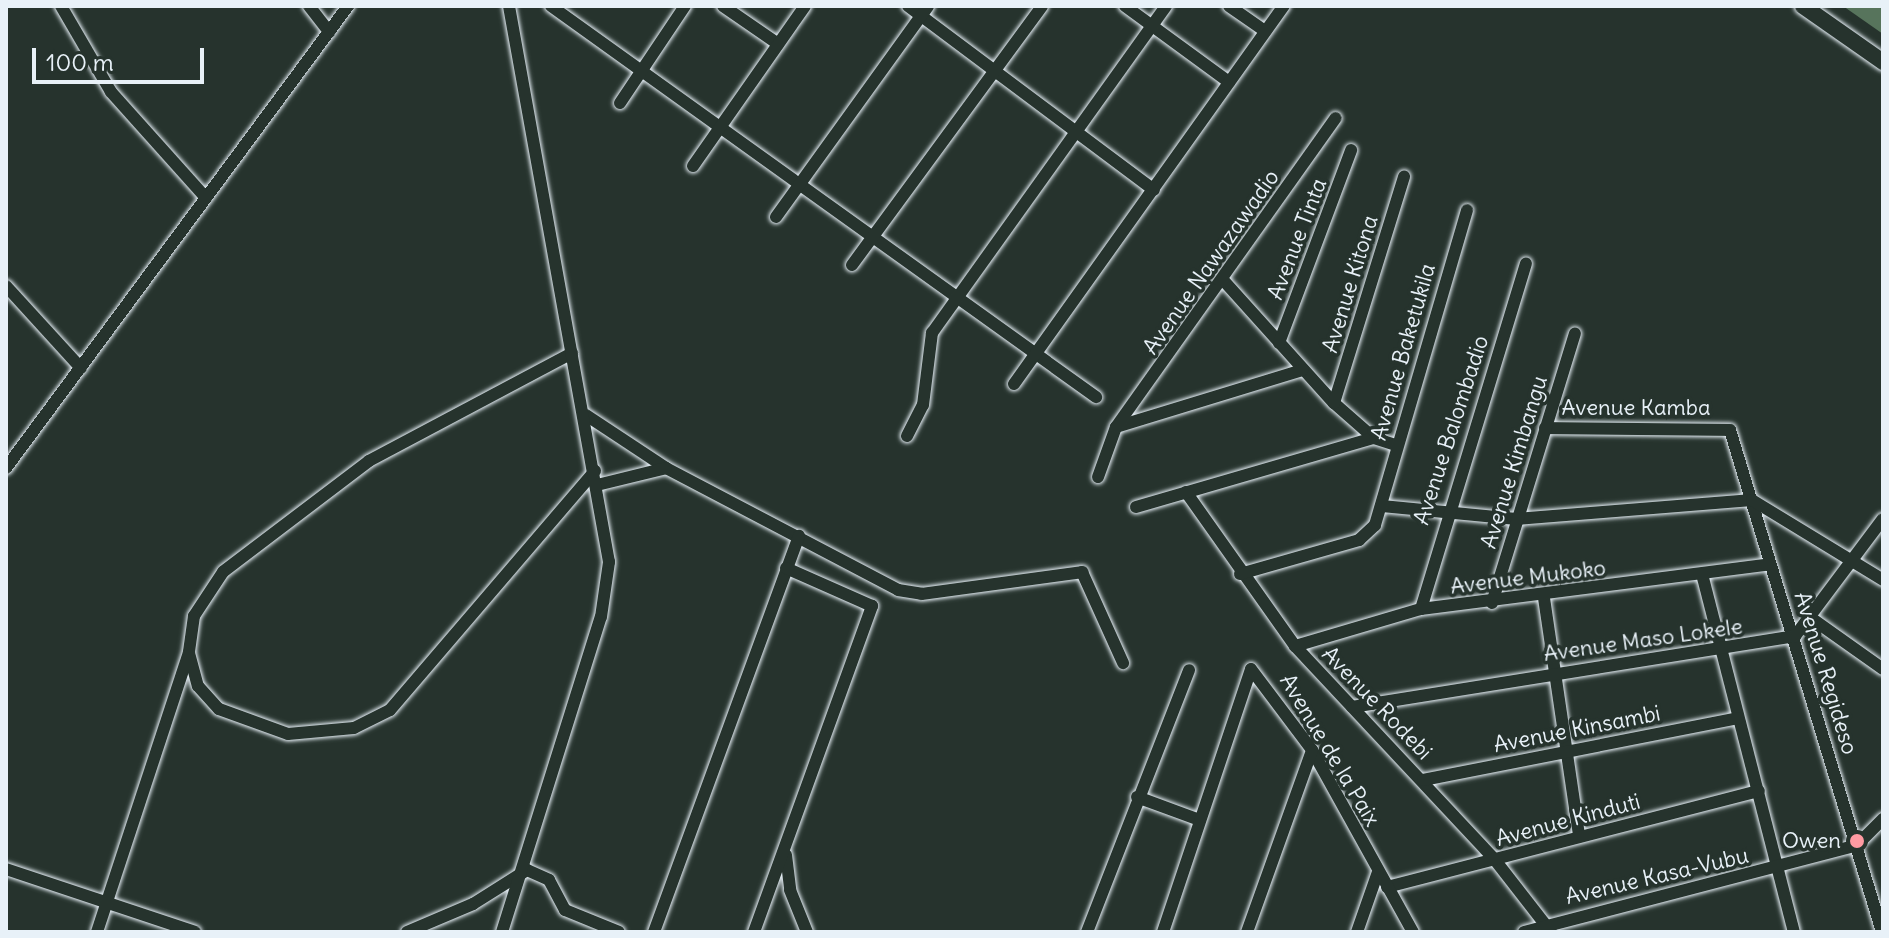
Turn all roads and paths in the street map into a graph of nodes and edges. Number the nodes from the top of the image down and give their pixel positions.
1 (61, 6) edge
2 (309, 6) edge
3 (348, 6) edge
4 (509, 6) edge
5 (685, 6) edge
6 (723, 6) edge
7 (805, 6) edge
8 (908, 6) edge
9 (1042, 6) edge
10 (1125, 6) edge
11 (1166, 6) edge
12 (1229, 6) edge
13 (1284, 6) edge
14 (1803, 6) edge
15 (559, 8) edge
16 (924, 11) edge
17 (1152, 25) junction
18 (1265, 31) junction
19 (329, 32) junction
20 (778, 44) junction
21 (1883, 62) edge
22 (642, 68) junction
23 (997, 70) junction
24 (1229, 82) junction
25 (620, 103) dead end
26 (1336, 118) dead end
27 (719, 121) junction
28 (1079, 127) junction
29 (1351, 150) dead end
30 (693, 166) dead end
31 (1404, 177) dead end
32 (799, 178) junction
33 (1154, 190) junction
34 (206, 198) junction
35 (1467, 210) dead end
36 (776, 217) dead end
37 (875, 237) junction
38 (1526, 264) dead end
39 (852, 265) dead end
40 (1224, 281) junction
41 (6, 286) edge
42 (959, 292) junction
43 (1575, 333) dead end
44 (1279, 343) junction
45 (1037, 352) junction
46 (572, 353) junction
47 (81, 368) junction
48 (1302, 370) junction
49 (1014, 384) dead end
50 (1096, 397) dead end
51 (1334, 403) junction
52 (586, 415) junction
53 (1116, 427) junction
54 (1545, 428) junction
55 (1727, 428) joint
56 (907, 436) dead end
57 (1374, 438) junction
58 (1396, 445) junction
59 (6, 468) edge
60 (666, 468) junction
61 (595, 471) junction
62 (1098, 477) dead end
63 (597, 485) junction
64 (1186, 492) junction
65 (1752, 500) junction
66 (1382, 506) junction
67 (1136, 507) dead end
68 (1445, 511) junction
69 (1516, 519) junction
70 (1883, 519) edge
71 (799, 536) junction
72 (1855, 562) junction
73 (1770, 564) junction
74 (786, 568) junction
75 (1240, 574) junction
76 (1702, 574) junction
77 (1883, 580) edge
78 (1544, 598) junction
79 (1492, 603) junction
80 (1421, 609) junction
81 (1811, 618) junction
82 (1795, 636) junction
83 (1295, 646) junction
84 (1719, 651) junction
85 (189, 653) junction
86 (1123, 663) dead end
87 (1883, 669) edge
88 (1189, 670) dead end
89 (1552, 673) junction
90 (1352, 707) junction
91 (1738, 718) junction
92 (1312, 750) junction
93 (1566, 752) junction
94 (1423, 780) junction
95 (1759, 791) junction
96 (1137, 797) junction
97 (1883, 819) edge
98 (1200, 820) junction
99 (1579, 836) junction
100 (1857, 845) junction
101 (785, 848) junction
102 (1495, 860) junction
103 (6, 869) edge
104 (1777, 869) junction
105 (522, 870) junction
106 (1378, 872) junction
107 (1866, 876) junction
108 (1883, 885) edge
109 (1387, 887) junction
110 (108, 900) junction
111 (1548, 928) edge
112 (97, 932) edge
113 (195, 932) edge
114 (407, 932) edge
115 (502, 932) edge
116 (619, 932) edge
117 (654, 932) edge
118 (754, 932) edge
119 (807, 932) edge
120 (1087, 932) edge
121 (1163, 932) edge
122 (1247, 932) edge
123 (1357, 932) edge
124 (1413, 932) edge
125 (1524, 932) edge
126 (1794, 932) edge
127 (1882, 932) edge

1 - 34 street
2 - 19 street
3 - 19 street
4 - 46 street
5 - 22 street
6 - 20 street
7 - 20 street
8 - 16 street
9 - 23 street
10 - 17 street
11 - 17 street
12 - 18 street
13 - 18 street
14 - 21 main road
15 - 22 street
16 - 23 street
16 - 32 street
17 - 24 street
17 - 28 street
18 - 24 street
19 - 34 street
20 - 27 street
22 - 25 street
22 - 27 street
23 - 28 street
23 - 37 street
24 - 33 street
26 - 40 street, Avenue Nawazawadio
27 - 30 street
27 - 32 street
28 - 33 street
28 - 42 street
29 - 44 street, Avenue Tinta
31 - 51 street, Avenue Kitona
32 - 36 street
32 - 37 street
33 - 45 street
34 - 47 street
35 - 58 street, Avenue Baketukila
37 - 39 street
37 - 42 street
38 - 68 street, Avenue Balombadio
40 - 44 street
40 - 53 street, Avenue Nawazawadio
41 - 47 street
42 - 45 street
42 - 56 street
43 - 54 street, Avenue Kimbangu
44 - 48 street
45 - 49 street
45 - 50 street
46 - 52 street
46 - 85 street
47 - 59 street
48 - 51 street
48 - 53 street
51 - 57 street
52 - 60 street
52 - 61 street
53 - 62 street, Avenue Nawazawadio
54 - 55 street, Avenue Kamba
54 - 69 street, Avenue Kimbangu
55 - 65 street, Avenue Regideso
57 - 58 street
57 - 64 street
58 - 66 street, Avenue Baketukila
60 - 63 street
60 - 71 street
61 - 63 street
61 - 85 street
63 - 105 street
64 - 67 street
64 - 75 street, Avenue Rodebi
65 - 69 street
65 - 72 street
65 - 73 street, Avenue Regideso
66 - 68 street
66 - 75 street
68 - 69 street
68 - 80 street, Avenue Balombadio
69 - 79 street, Avenue Kimbangu
70 - 72 street
71 - 74 street
71 - 86 street
72 - 77 street
72 - 81 street
73 - 76 street, Avenue Mukoko
73 - 82 street, Avenue Regideso
74 - 101 street
74 - 117 street
75 - 83 street, Avenue Rodebi
76 - 78 street, Avenue Mukoko
76 - 84 street
78 - 79 street, Avenue Mukoko
78 - 89 street
79 - 80 street, Avenue Mukoko
80 - 83 street, Avenue Mukoko
81 - 82 street
81 - 87 street
82 - 84 street, Avenue Maso Lokele
82 - 100 street, Avenue Regideso
83 - 90 street, Avenue Rodebi
84 - 89 street, Avenue Maso Lokele
84 - 91 street
85 - 110 street
88 - 96 street
89 - 90 street, Avenue Maso Lokele
89 - 93 street
90 - 94 street, Avenue Rodebi
91 - 93 street, Avenue Kinsambi
91 - 95 street
92 - 98 street, Avenue de la Paix
92 - 106 street, Avenue de la Paix
92 - 122 street
93 - 94 street, Avenue Kinsambi
93 - 99 street
94 - 102 street, Avenue Rodebi
95 - 99 street, Avenue Kinduti
95 - 104 street
96 - 98 street
96 - 120 street
97 - 100 street, Avenue Kasa-Vubu
98 - 121 street, Avenue de la Paix
99 - 102 street, Avenue Kinduti
100 - 104 street, Avenue Kasa-Vubu
100 - 107 street, Avenue Regideso
101 - 118 street
101 - 119 street
102 - 109 street, Avenue Kinduti
102 - 111 street, Avenue Rodebi
103 - 110 street
104 - 111 street, Avenue Kasa-Vubu
104 - 126 street
105 - 114 street
105 - 115 street
105 - 116 street
106 - 109 street, Avenue de la Paix
106 - 123 street
107 - 108 street
107 - 127 street, Avenue Regideso
109 - 124 street, Avenue de la Paix
110 - 112 street
110 - 113 street
111 - 125 street, Avenue Kasa-Vubu

